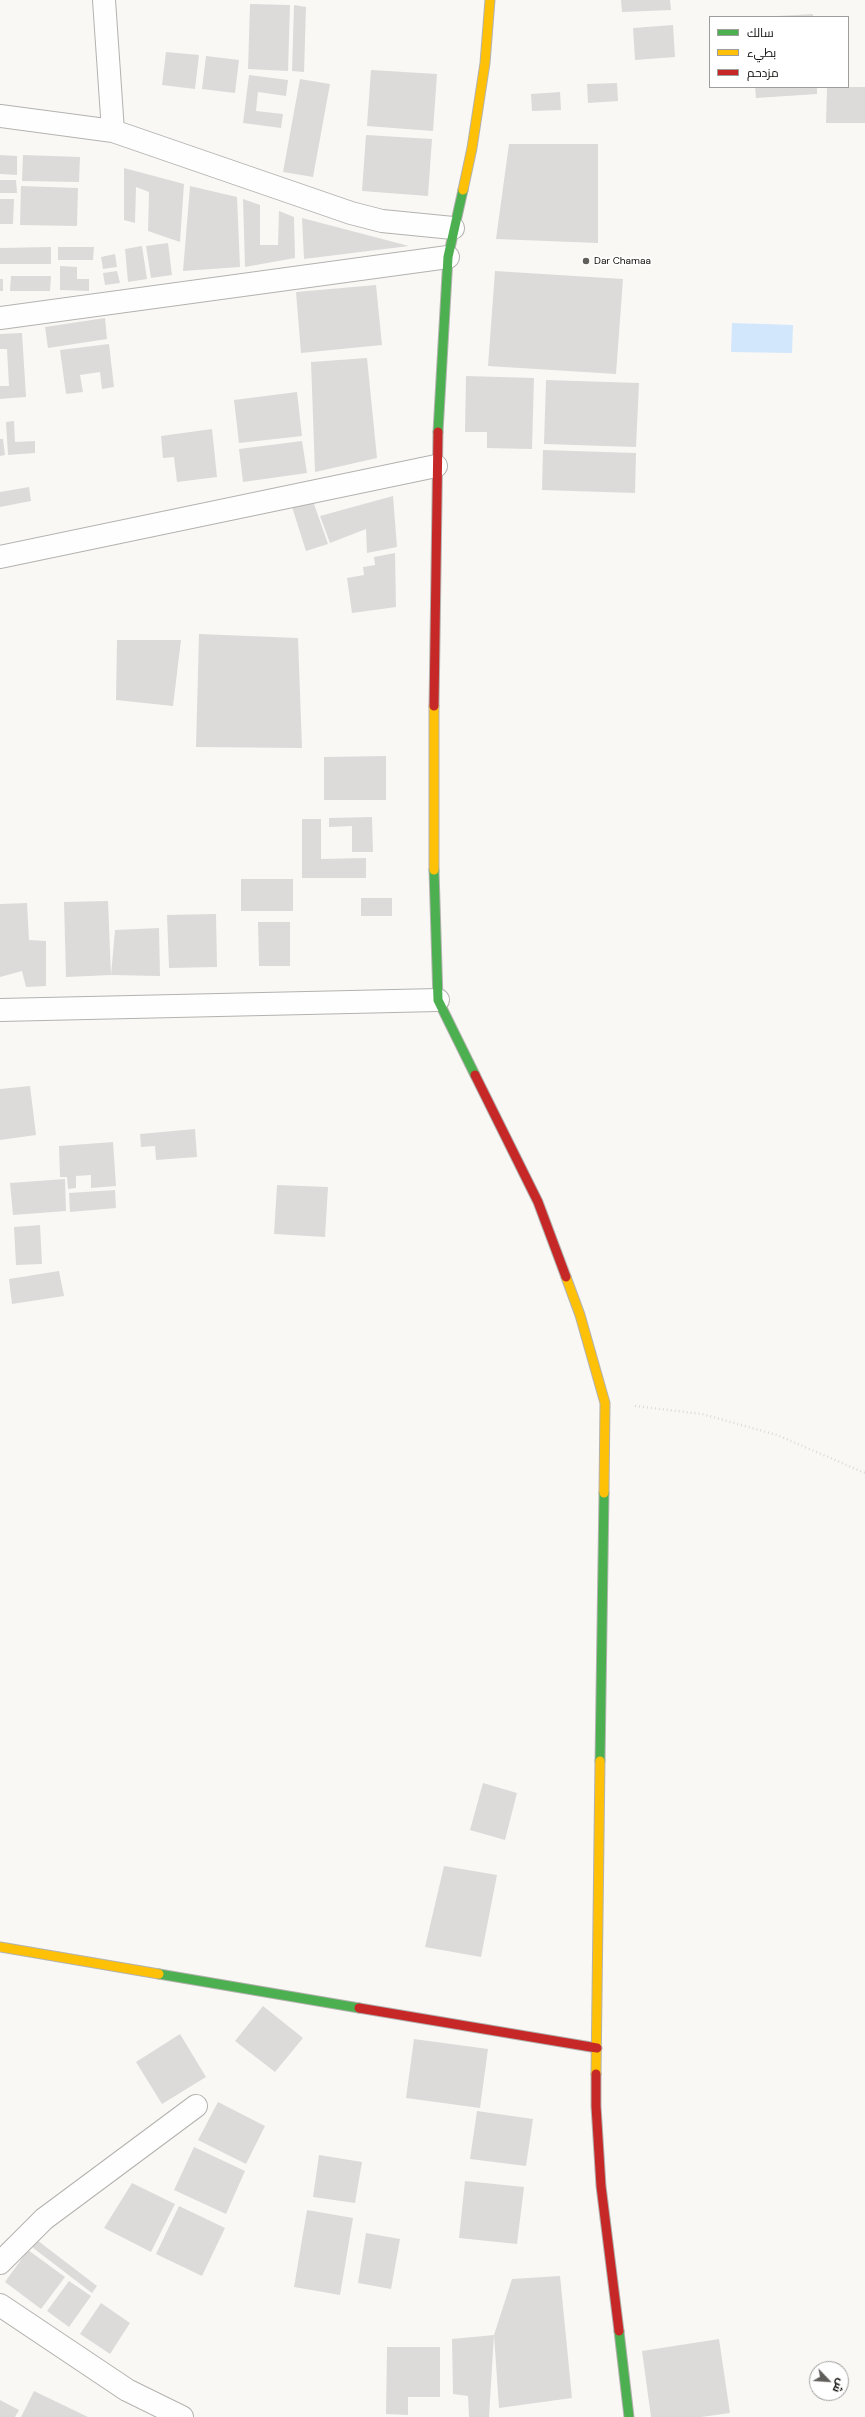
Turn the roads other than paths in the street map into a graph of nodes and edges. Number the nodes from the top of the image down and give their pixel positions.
1 (104, 0) edge
2 (490, 0) edge
3 (0, 116) edge
4 (113, 131) junction
5 (453, 228) junction
6 (448, 257) junction
7 (0, 318) edge
8 (436, 466) junction
9 (0, 557) edge
10 (438, 1000) junction
11 (0, 1010) edge
12 (0, 1947) edge
13 (597, 2048) junction
14 (196, 2106) dead end
15 (0, 2263) edge
16 (0, 2305) edge
17 (182, 2417) edge
18 (628, 2417) edge

1 - 4 street
2 - 5 street
3 - 4 street
4 - 5 street
5 - 6 street
6 - 7 street
6 - 8 street
8 - 9 street
8 - 10 street
10 - 11 street
10 - 13 street
12 - 13 street
13 - 18 street
14 - 15 street
16 - 17 street

